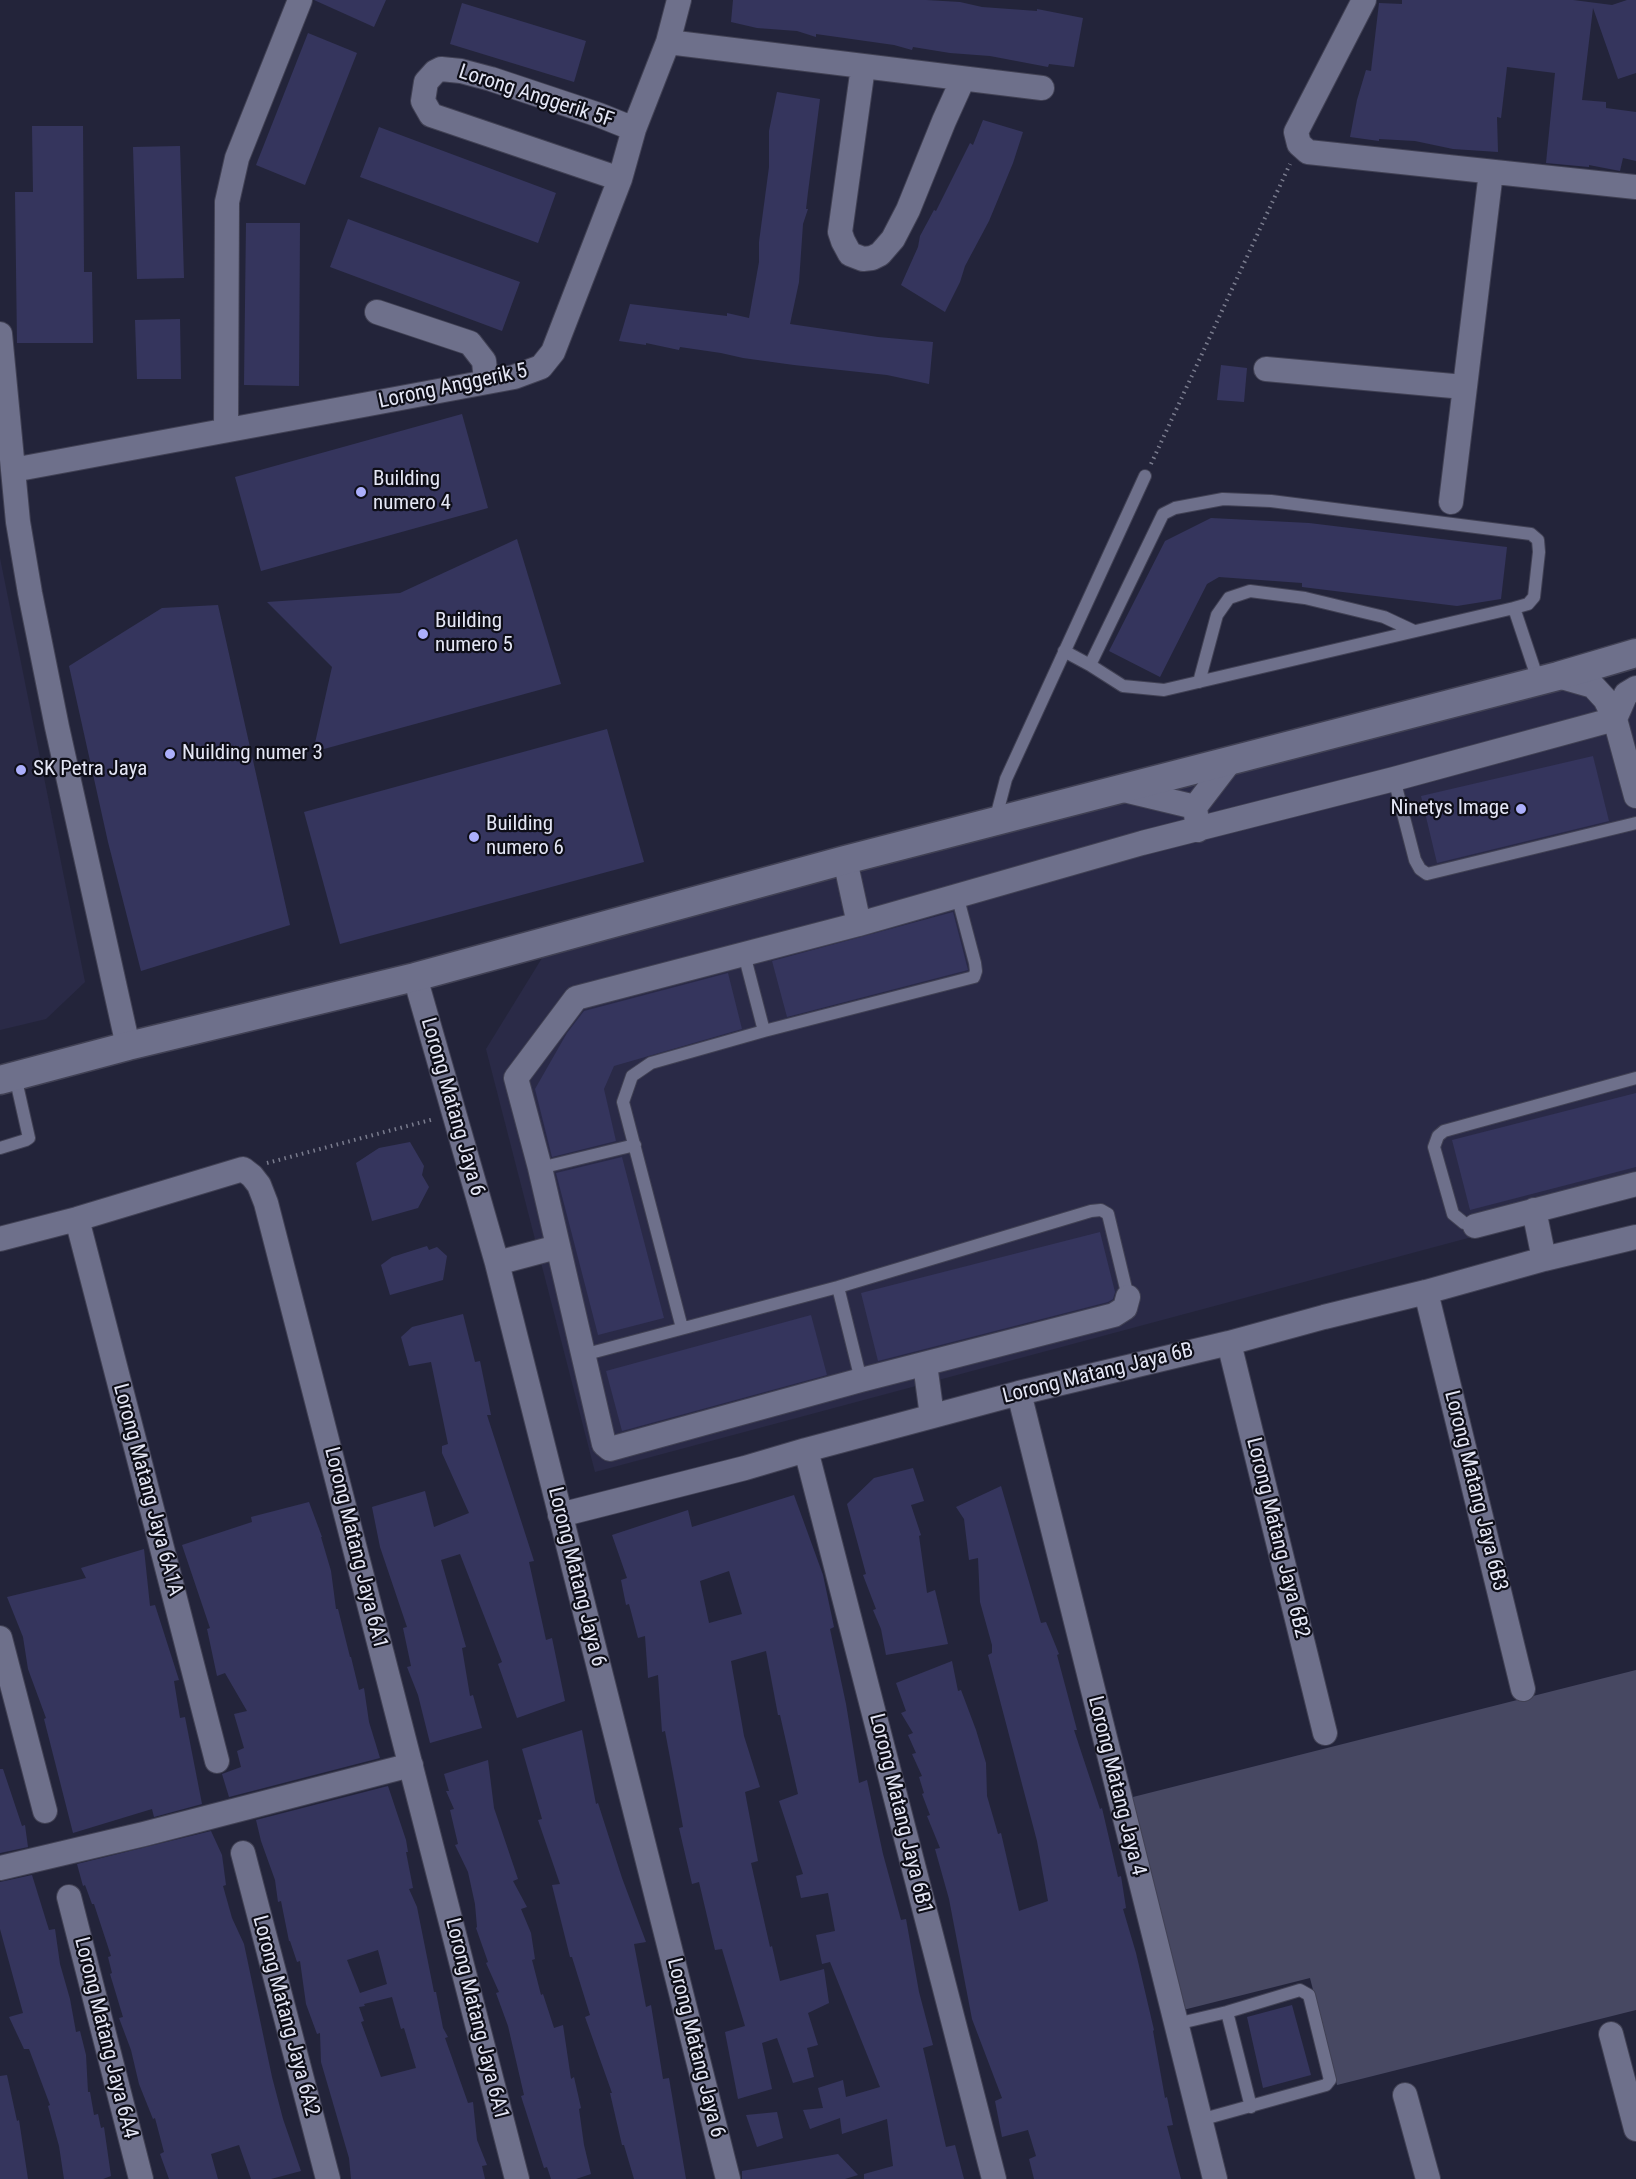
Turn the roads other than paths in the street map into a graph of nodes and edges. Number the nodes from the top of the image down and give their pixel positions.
1 (300, 0) edge
2 (679, 0) edge
3 (1364, 0) edge
4 (668, 42) junction
5 (863, 67) junction
6 (963, 79) junction
7 (1042, 88) dead end
8 (634, 129) junction
9 (1491, 172) junction
10 (620, 179) junction
11 (1636, 187) edge
12 (377, 312) dead end
13 (0, 334) edge
14 (0, 341) edge
15 (1266, 369) dead end
16 (486, 381) junction
17 (1464, 387) junction
18 (226, 429) junction
19 (13, 470) junction
20 (1145, 476) road end
21 (1451, 502) dead end
22 (1514, 608) junction
23 (1414, 631) junction
24 (1064, 651) junction
25 (1636, 652) edge
26 (1090, 665) junction
27 (1548, 678) junction
28 (1199, 682) junction
29 (1636, 688) edge
30 (1615, 719) junction
31 (1631, 756) edge
32 (1231, 760) junction
33 (1394, 779) junction
34 (1120, 789) junction
35 (1636, 796) edge
36 (1196, 818) junction
37 (995, 822) junction
38 (1636, 823) edge
39 (844, 860) junction
40 (957, 895) junction
41 (859, 924) junction
42 (744, 954) junction
43 (415, 977) junction
44 (764, 1031) junction
45 (128, 1046) junction
46 (8, 1078) edge
47 (1636, 1078) edge
48 (635, 1145) junction
49 (0, 1148) edge
50 (540, 1168) junction
51 (1636, 1184) edge
52 (1534, 1210) junction
53 (77, 1219) junction
54 (1475, 1226) joint
55 (0, 1239) edge
56 (1635, 1242) edge
57 (557, 1247) junction
58 (1544, 1259) junction
59 (497, 1263) junction
60 (838, 1287) junction
61 (1426, 1292) junction
62 (1128, 1297) joint
63 (682, 1328) junction
64 (1229, 1343) junction
65 (583, 1355) junction
66 (925, 1364) junction
67 (861, 1380) junction
68 (1019, 1393) junction
69 (932, 1416) junction
70 (806, 1450) junction
71 (560, 1515) junction
72 (0, 1638) edge
73 (1523, 1689) dead end
74 (1325, 1733) dead end
75 (218, 1761) dead end
76 (411, 1765) junction
77 (45, 1811) dead end
78 (243, 1853) dead end
79 (0, 1868) edge
80 (69, 1897) dead end
81 (1227, 2012) junction
82 (1176, 2024) junction
83 (1611, 2034) dead end
84 (1405, 2095) dead end
85 (1251, 2107) junction
86 (1200, 2120) junction
87 (1636, 2129) edge
88 (141, 2179) edge
89 (328, 2179) edge
90 (517, 2179) edge
91 (728, 2179) edge
92 (994, 2179) edge
93 (1215, 2179) edge
94 (1428, 2179) edge

1 - 18 street
2 - 4 street, Lorong Anggerik 5
3 - 9 street
4 - 5 street
4 - 8 street, Lorong Anggerik 5
5 - 6 street
5 - 6 street
6 - 7 street
8 - 10 street, Lorong Anggerik 5
8 - 10 street, Lorong Anggerik 5F
9 - 11 street
9 - 17 street
10 - 16 street, Lorong Anggerik 5
12 - 16 street
13 - 14 street
14 - 19 street
15 - 17 street
16 - 18 street, Lorong Anggerik 5
17 - 21 street
18 - 19 street, Lorong Anggerik 5
19 - 45 street
20 - 24 lane
22 - 23 lane
22 - 26 lane
22 - 27 lane
23 - 28 lane
23 - 28 lane
24 - 26 lane
24 - 37 lane
25 - 27 street
26 - 28 lane
27 - 30 street
27 - 32 street
29 - 30 street
30 - 31 street
30 - 33 street
31 - 35 street
32 - 34 street
32 - 36 street
33 - 36 street
33 - 38 lane
34 - 36 street
34 - 37 street
36 - 40 street
37 - 39 street
39 - 41 street
39 - 43 street
40 - 41 street
40 - 44 lane
41 - 42 street
42 - 44 lane
42 - 50 street
43 - 45 street
43 - 59 street, Lorong Matang Jaya 6
44 - 48 lane
45 - 46 street
46 - 49 lane
47 - 54 lane
48 - 50 lane
48 - 63 lane
50 - 57 street
51 - 52 street
52 - 54 street
52 - 58 street
53 - 55 street
53 - 75 street, Lorong Matang Jaya 6A1A
53 - 76 street, Lorong Matang Jaya 6A1
56 - 58 street, Lorong Matang Jaya 6B
57 - 59 street
57 - 65 street
58 - 61 street, Lorong Matang Jaya 6B
59 - 71 street, Lorong Matang Jaya 6
60 - 62 lane
60 - 63 lane
60 - 67 lane
61 - 64 street, Lorong Matang Jaya 6B
61 - 73 street, Lorong Matang Jaya 6B3
62 - 66 street
63 - 65 lane
64 - 68 street, Lorong Matang Jaya 6B
64 - 74 street, Lorong Matang Jaya 6B2
65 - 67 street
66 - 67 street
66 - 69 street
68 - 69 street, Lorong Matang Jaya 6B
68 - 82 street, Lorong Matang Jaya 4
69 - 70 street, Lorong Matang Jaya 6B
70 - 71 street, Lorong Matang Jaya 6B
70 - 92 street, Lorong Matang Jaya 6B1
71 - 91 street, Lorong Matang Jaya 6
72 - 77 street
76 - 79 street
76 - 90 street, Lorong Matang Jaya 6A1
78 - 89 street, Lorong Matang Jaya 6A2
80 - 88 street, Lorong Matang Jaya 6A4
81 - 82 lane
81 - 85 lane
81 - 85 lane
82 - 86 street, Lorong Matang Jaya 4
83 - 87 street
84 - 94 street
85 - 86 lane
86 - 93 street, Lorong Matang Jaya 4

